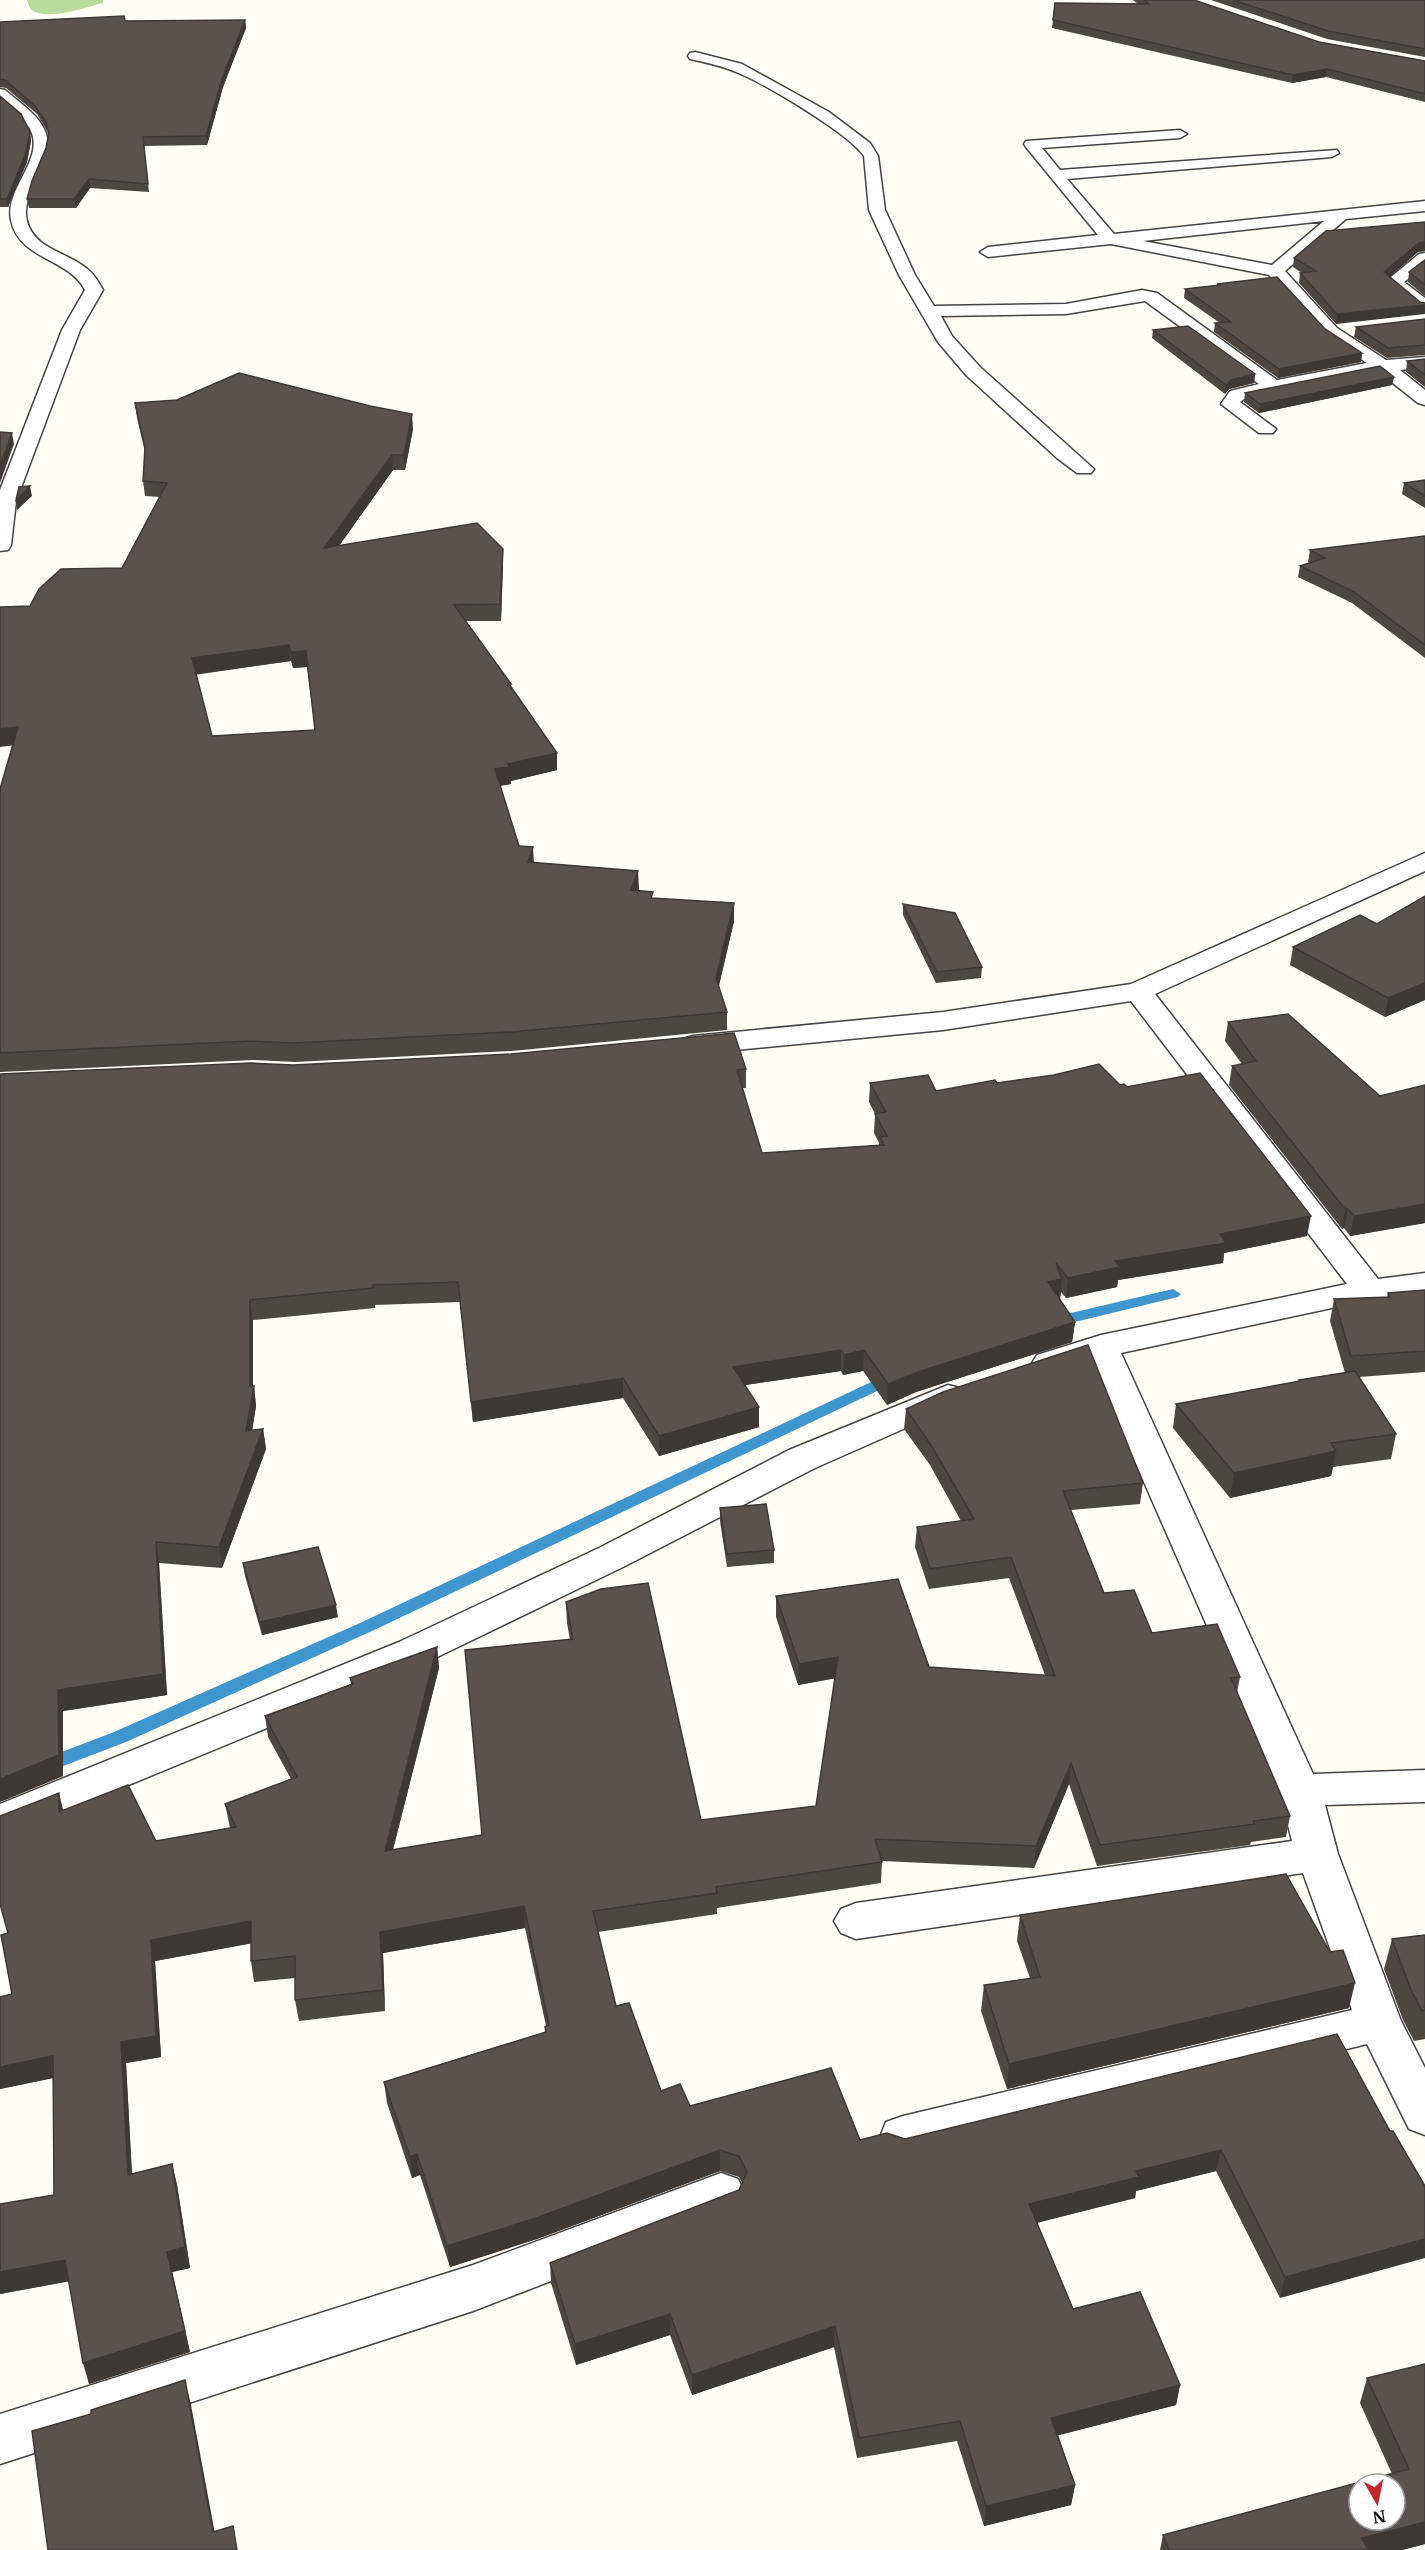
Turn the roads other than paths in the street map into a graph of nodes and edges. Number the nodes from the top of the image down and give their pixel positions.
1 (695, 56) dead end
2 (0, 93) edge
3 (1180, 134) dead end
4 (1332, 153) dead end
5 (1056, 175) junction
6 (1425, 206) edge
7 (1340, 216) junction
8 (1110, 239) junction
9 (988, 252) dead end
10 (1425, 258) edge
11 (1275, 271) junction
12 (1425, 306) edge
13 (929, 311) junction
14 (1354, 329) edge
15 (1331, 332) junction
16 (1425, 362) edge
17 (1383, 366) junction
18 (1274, 386) junction
19 (1425, 399) edge
20 (1266, 429) dead end
21 (1084, 469) dead end
22 (0, 545) edge
23 (1425, 861) edge
24 (1138, 991) junction
25 (665, 1048) edge
26 (1425, 1283) edge
27 (1365, 1284) junction
28 (1101, 1346) junction
29 (1425, 1786) edge
30 (1300, 1790) junction
31 (0, 1822) edge
32 (1317, 1854) junction
33 (856, 1922) dead end
34 (1379, 2022) junction
35 (1425, 2115) edge
36 (903, 2137) edge
37 (721, 2194) edge
38 (0, 2439) edge

1 - 13 street
2 - 22 street
3 - 5 street
4 - 5 street
5 - 8 street
6 - 7 street
7 - 8 street
7 - 11 street
8 - 9 street
8 - 11 street
10 - 12 street
11 - 15 street
13 - 18 street
13 - 21 street
14 - 15 street
15 - 17 street
16 - 17 street
17 - 18 street
17 - 19 street
18 - 20 street
23 - 24 street
24 - 25 street
24 - 27 street
26 - 27 street
27 - 28 street
28 - 30 street
28 - 31 street
29 - 30 street
30 - 32 street
32 - 33 street
32 - 34 street
34 - 35 street
34 - 36 street
37 - 38 street

